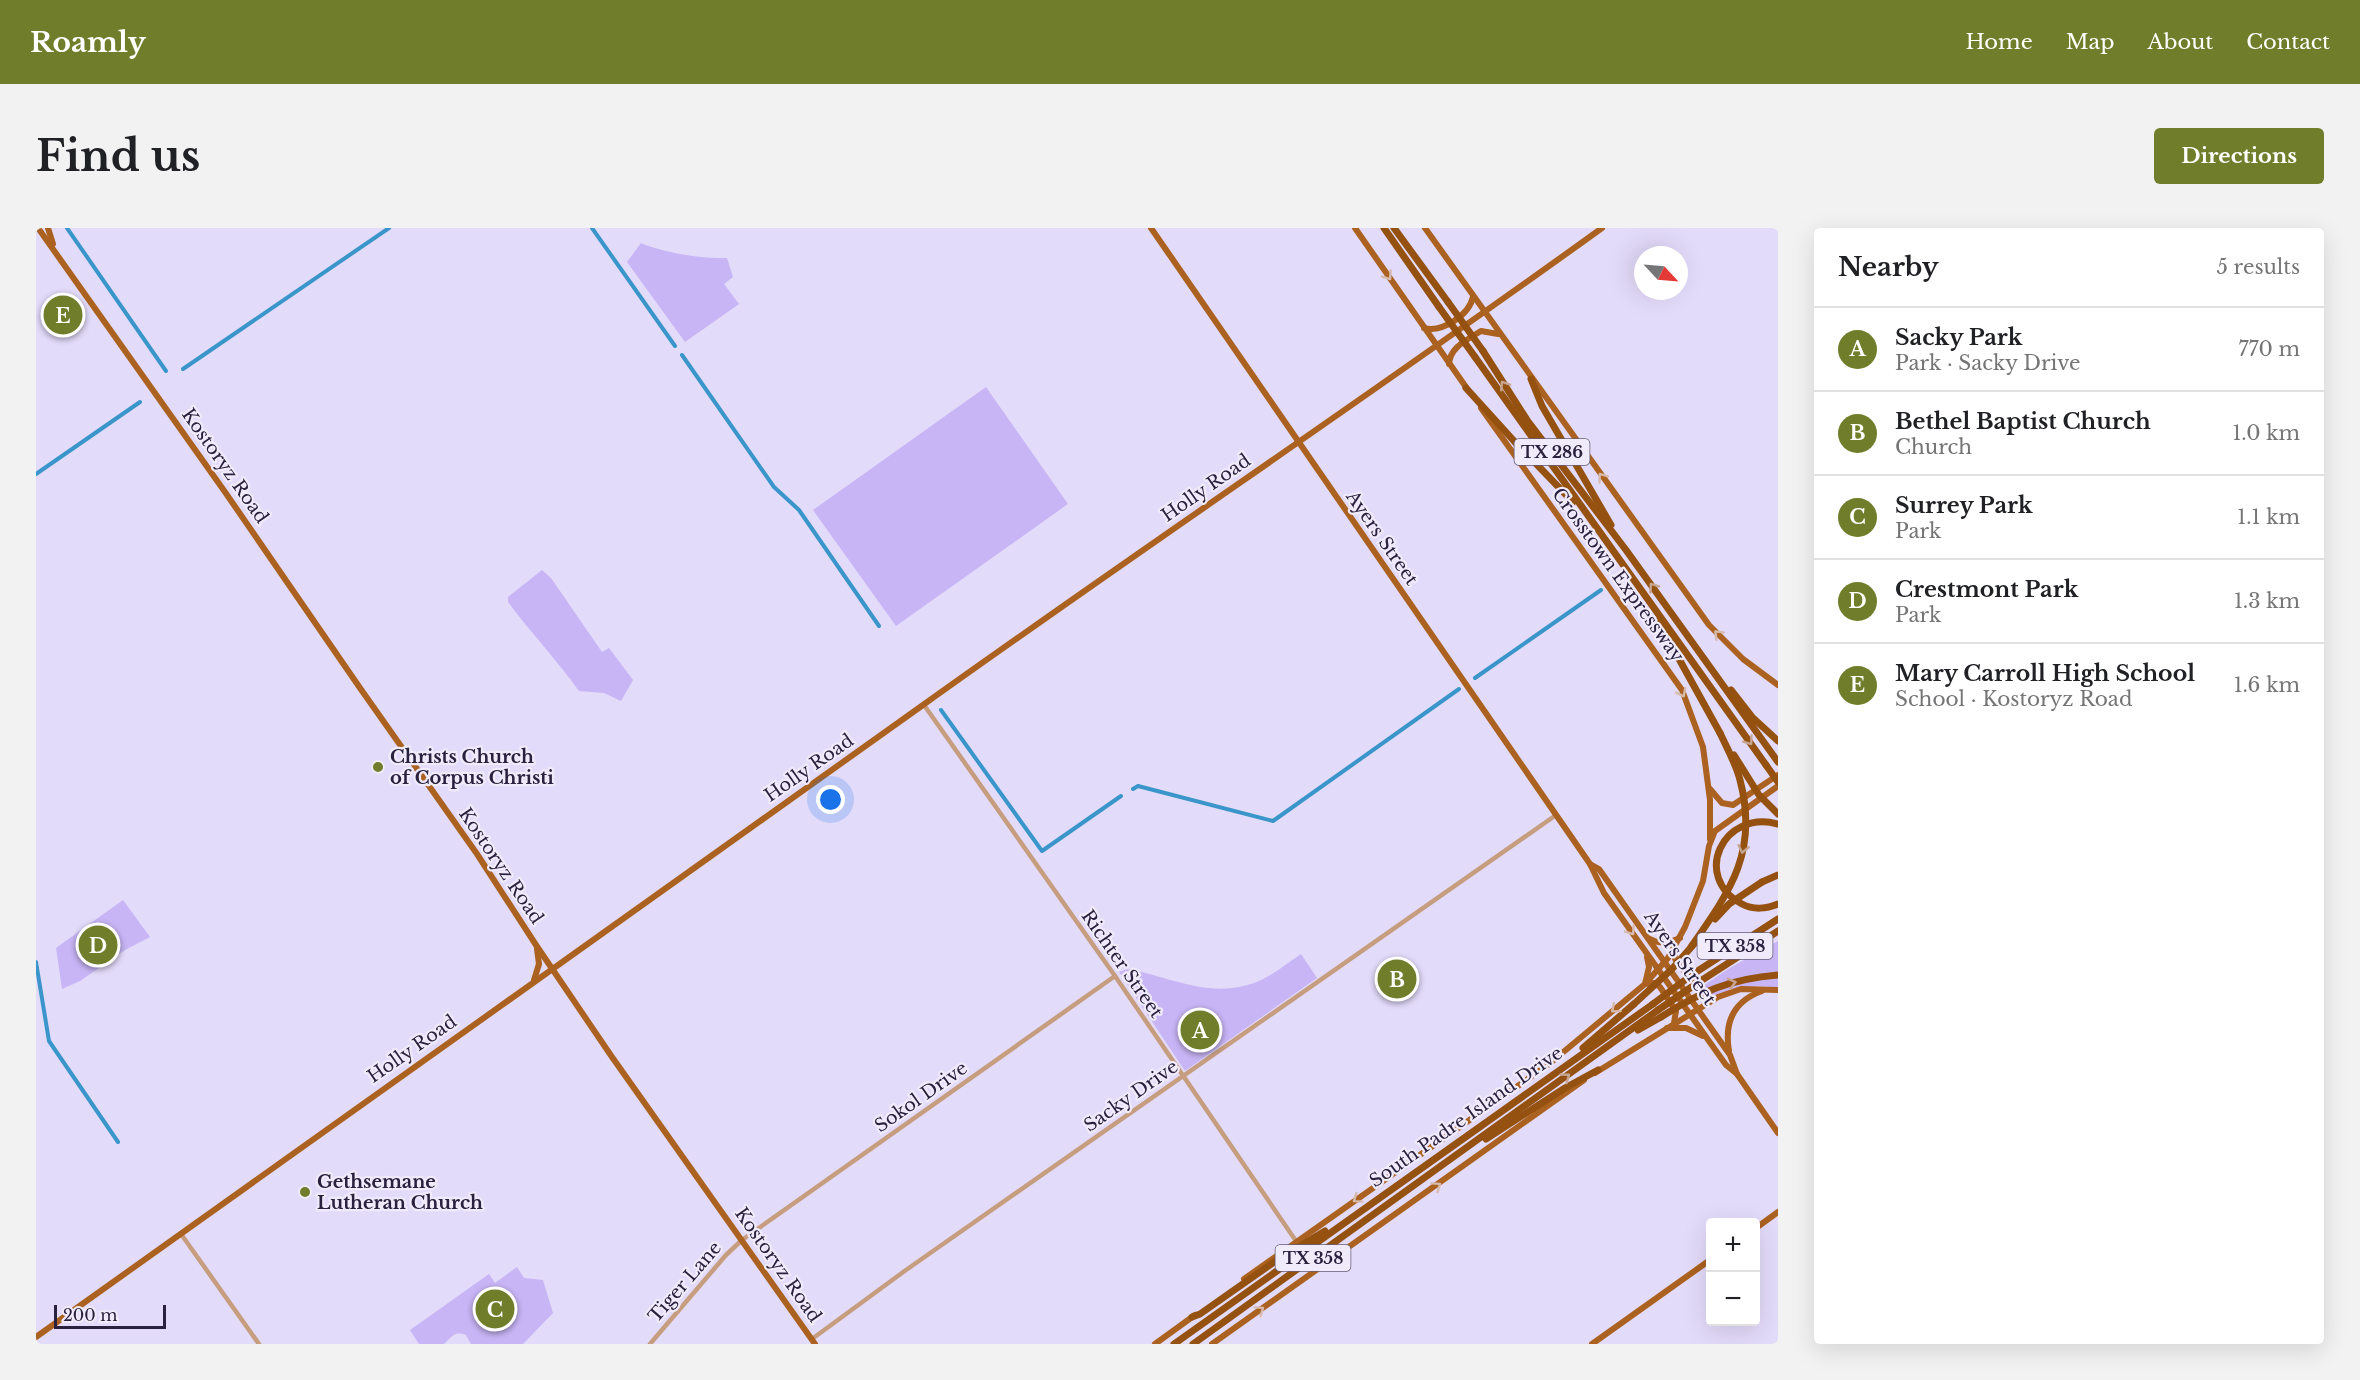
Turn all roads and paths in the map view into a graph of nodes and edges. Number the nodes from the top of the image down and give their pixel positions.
1 (38, 228) edge
2 (48, 228) edge
3 (1151, 228) edge
4 (1355, 228) edge
5 (1384, 228) edge
6 (1394, 228) edge
7 (1425, 228) edge
8 (1602, 228) edge
9 (36, 236) edge
10 (46, 240) junction
11 (56, 254) junction
12 (1473, 297) junction
13 (1484, 313) junction
14 (1424, 327) junction
15 (1499, 334) junction
16 (1436, 346) junction
17 (1449, 364) junction
18 (1531, 379) junction
19 (1467, 388) junction
20 (1297, 441) junction
21 (1589, 519) junction
22 (1626, 550) junction
23 (1642, 592) junction
24 (1680, 624) junction
25 (1778, 685) edge
26 (924, 705) junction
27 (1720, 733) junction
28 (1778, 741) edge
29 (1777, 760) edge
30 (1778, 775) edge
31 (1778, 784) edge
32 (1708, 786) junction
33 (1778, 814) edge
34 (1556, 815) junction
35 (1777, 824) edge
36 (1709, 846) junction
37 (1590, 864) junction
38 (1778, 875) edge
39 (1619, 898) junction
40 (1778, 904) edge
41 (1615, 908) junction
42 (1778, 919) edge
43 (1778, 931) edge
44 (1680, 937) junction
45 (1648, 938) junction
46 (536, 945) junction
47 (1675, 946) junction
48 (1691, 947) junction
49 (1646, 953) junction
50 (1665, 962) junction
51 (552, 968) junction
52 (1658, 969) junction
53 (1115, 975) junction
54 (1778, 975) edge
55 (534, 981) junction
56 (1645, 984) junction
57 (1770, 988) junction
58 (1778, 990) edge
59 (1712, 1000) junction
60 (1698, 1009) junction
61 (1657, 1010) junction
62 (1690, 1014) junction
63 (1674, 1023) junction
64 (1666, 1028) junction
65 (1709, 1042) junction
66 (1730, 1055) junction
67 (1576, 1058) junction
68 (1598, 1070) junction
69 (1737, 1074) junction
70 (1183, 1076) junction
71 (1778, 1133) edge
72 (1433, 1172) junction
73 (1778, 1212) edge
74 (1760, 1225) edge
75 (1336, 1227) junction
76 (181, 1234) junction
77 (742, 1240) junction
78 (1296, 1241) junction
79 (1706, 1263) edge
80 (1192, 1317) junction
81 (36, 1337) edge
82 (814, 1341) edge
83 (259, 1344) edge
84 (650, 1344) edge
85 (1155, 1344) edge
86 (1174, 1344) edge
87 (1193, 1344) edge
88 (1212, 1344) edge
89 (1592, 1344) edge

1 - 10 main road, Kostoryz Road
2 - 11 main road
3 - 20 main road, Ayers Street
4 -> 14 main road, Crosstown Expressway
5 - 21 highway, Crosstown Expressway / TX 286, bridge
22 -> 6 highway, Crosstown Expressway / TX 286, bridge
7 - 12 main road
8 - 13 main road, Holly Road
9 - 10 main road
10 - 11 main road, Kostoryz Road
11 - 46 main road, Kostoryz Road
12 - 13 main road
12 - 14 main road
13 - 15 main road
13 - 16 main road, Holly Road
14 - 16 main road, Crosstown Expressway
15 - 17 main road
15 - 18 main road
16 - 17 main road, Crosstown Expressway
16 - 20 main road, Holly Road
17 - 19 main road, Crosstown Expressway
18 - 22 highway
25 -> 18 main road
19 - 21 highway
19 -> 32 main road, Crosstown Expressway
20 - 26 main road, Holly Road
20 - 34 main road, Ayers Street
21 - 23 highway, Crosstown Expressway / TX 286
24 -> 22 highway, Crosstown Expressway / TX 286
23 - 27 highway
23 -> 31 highway, Crosstown Expressway / TX 286, bridge
24 - 28 highway
24 - 29 highway, Crosstown Expressway / TX 286
26 - 51 main road, Holly Road
26 - 53 street, Richter Street
27 - 33 highway, bridge
27 -> 48 highway, bridge
30 - 32 main road
31 - 36 main road
32 - 36 main road, Crosstown Expressway
34 - 37 main road, Ayers Street
34 - 70 street, Sacky Drive
35 - 40 highway
36 - 44 main road, Crosstown Expressway
37 - 39 main road, Ayers Street
37 - 41 main road, Ayers Street
38 - 48 highway, bridge
39 - 41 main road
39 - 45 main road, Ayers Street
41 -> 49 main road, Ayers Street
42 - 61 highway, South Padre Island Drive / TX 358, bridge
43 - 61 highway, South Padre Island Drive / TX 358, bridge
44 - 45 main road
44 - 47 main road, Crosstown Expressway
45 - 50 main road, Ayers Street
46 - 51 main road, Kostoryz Road
46 - 55 main road
47 - 50 main road, Crosstown Expressway
47 - 59 main road
48 - 67 highway, bridge
49 - 52 main road, Ayers Street
49 - 56 main road
50 - 52 main road, Crosstown Expressway
50 - 60 main road, Ayers Street
51 - 55 main road, Holly Road
51 - 77 main road, Kostoryz Road
52 - 56 main road, Crosstown Expressway
52 - 62 main road, Ayers Street
53 - 70 street, Richter Street
53 - 77 street, Sokol Drive
61 -> 54 highway, bridge
55 - 76 main road, Holly Road
56 - 63 main road
56 -> 78 main road, Crosstown Expressway
57 - 58 main road
57 - 59 main road
57 - 66 main road
59 - 60 main road
60 - 62 main road
60 - 66 main road, Ayers Street
61 - 67 highway, South Padre Island Drive / TX 358
72 -> 61 highway, South Padre Island Drive / TX 358
62 - 63 main road
62 - 65 main road, Ayers Street
63 - 64 main road
64 - 65 main road
64 - 68 main road
65 - 69 main road, Ayers Street
66 - 69 main road, Ayers Street
67 - 75 highway, South Padre Island Drive / TX 358
68 - 72 highway
88 -> 68 main road
69 - 71 main road, Ayers Street
70 - 78 street, Richter Street
70 - 82 street, Sacky Drive
72 - 87 highway, South Padre Island Drive / TX 358
73 - 74 main road
75 - 80 highway
75 - 86 highway, South Padre Island Drive / TX 358
76 - 81 main road, Holly Road
76 - 83 street
77 - 82 main road, Kostoryz Road
77 - 84 street, Tiger Lane
78 - 80 main road, Crosstown Expressway
79 - 89 main road
80 - 85 main road, Crosstown Expressway

